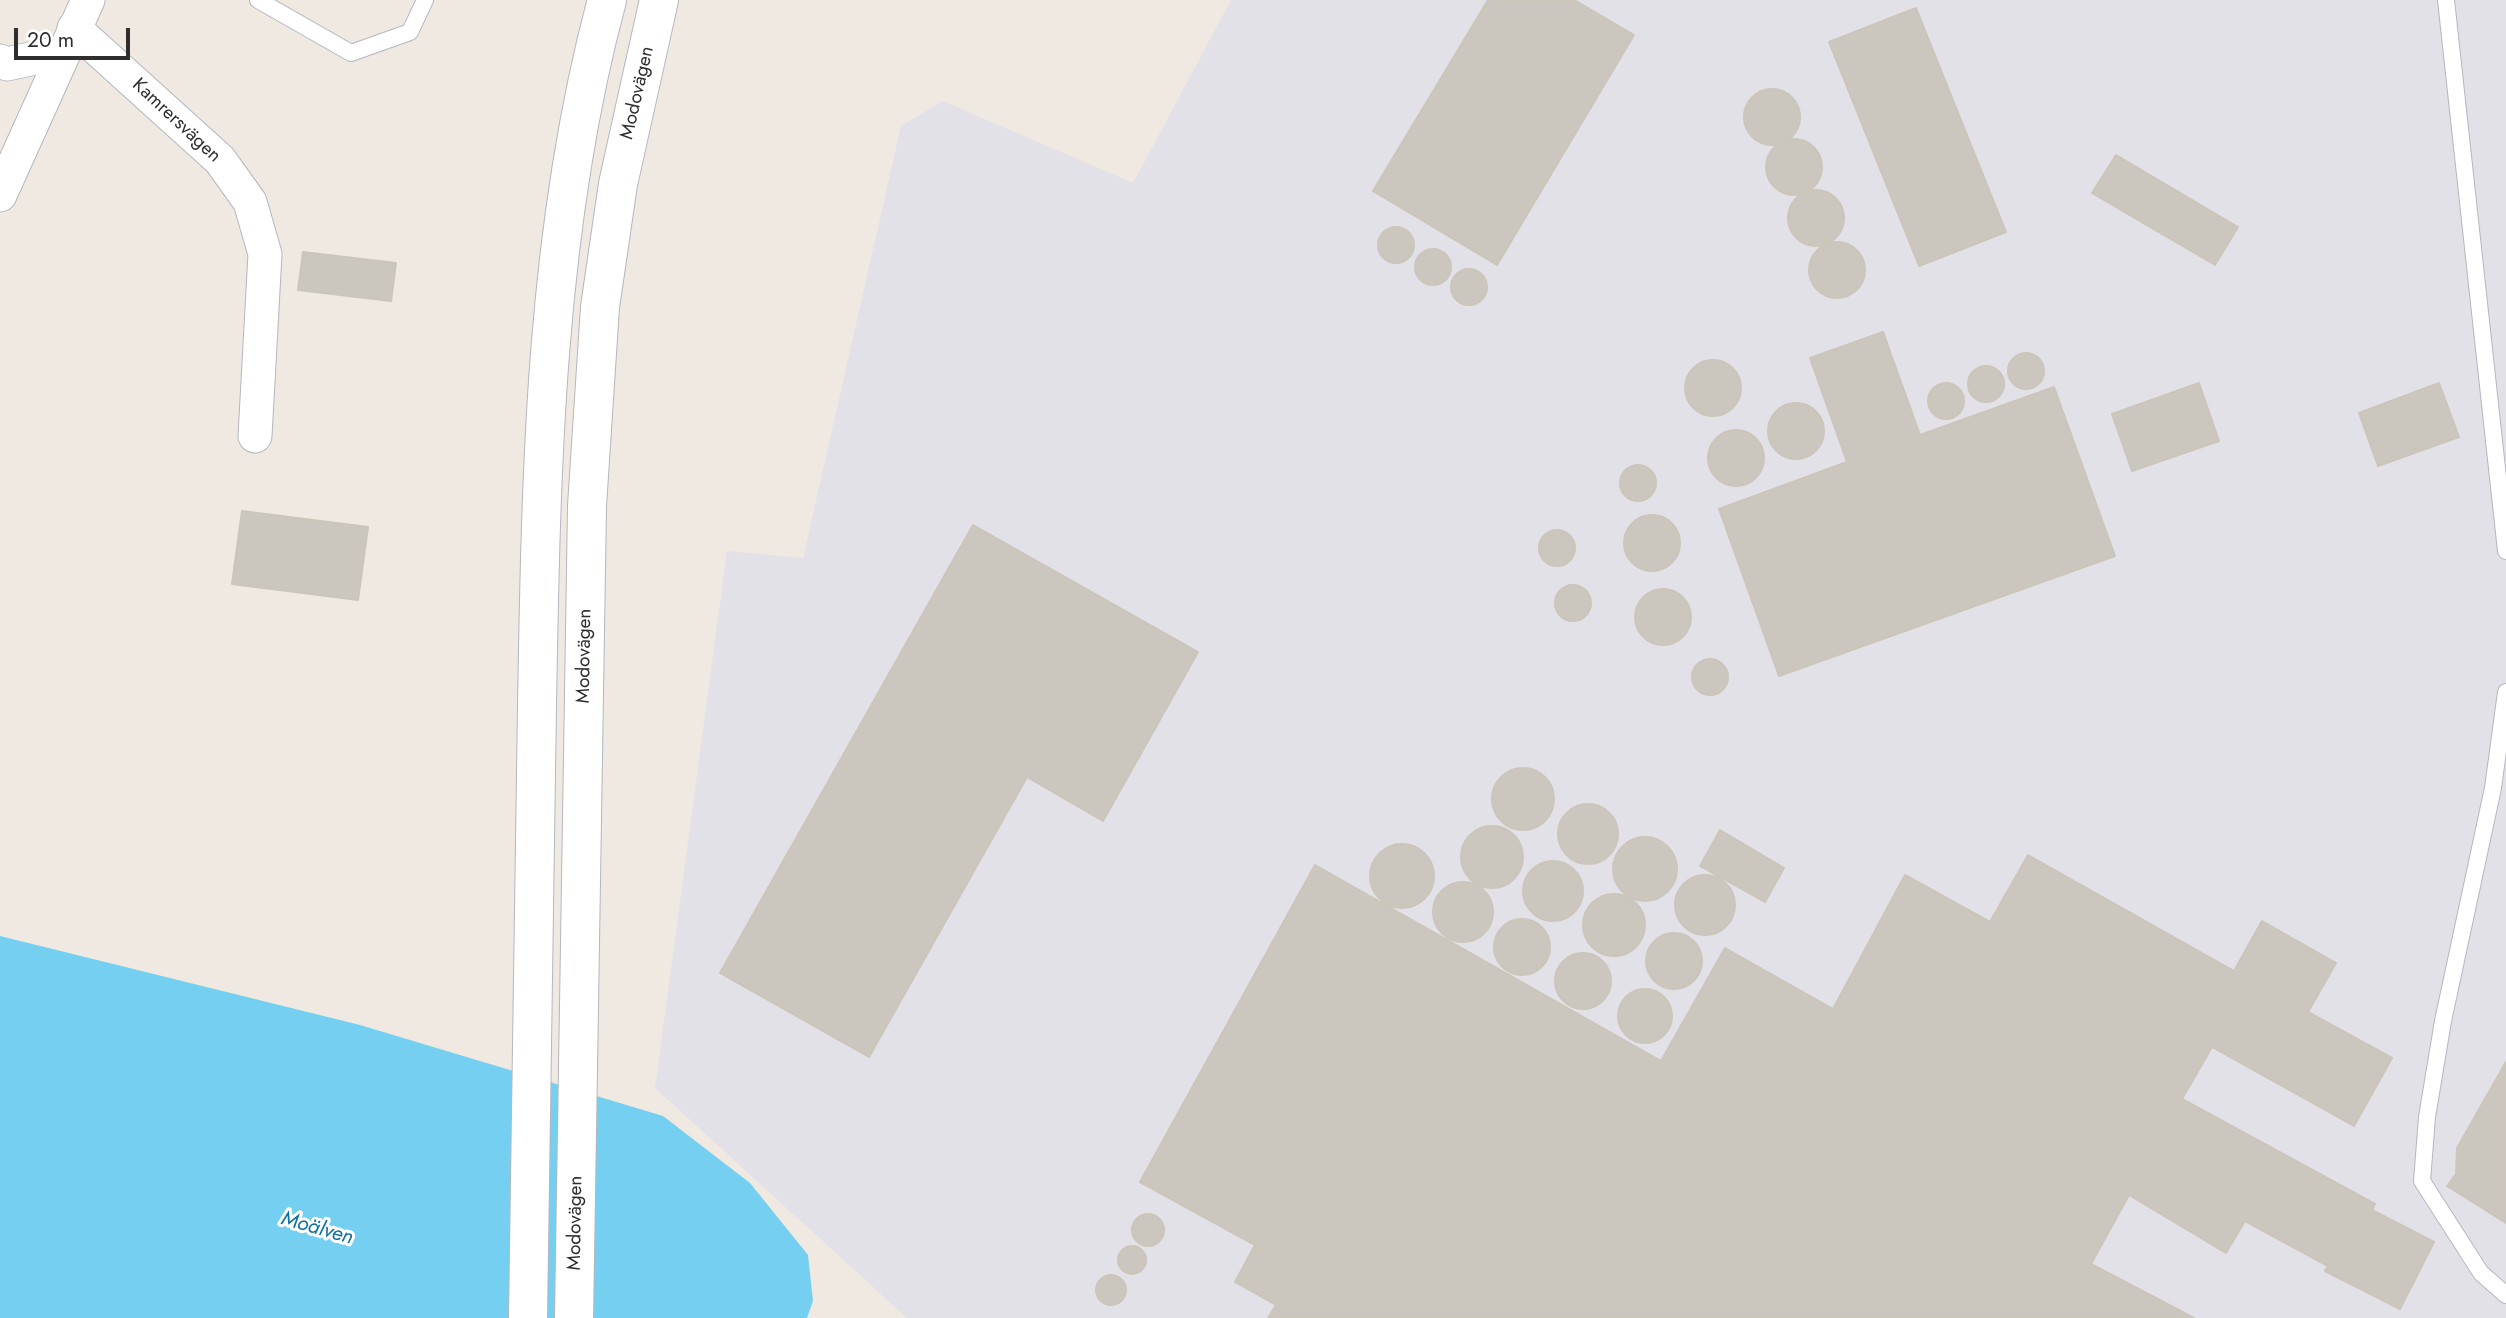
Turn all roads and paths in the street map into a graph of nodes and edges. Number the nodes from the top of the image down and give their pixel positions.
1 (258, 0) edge
2 (425, 0) edge
3 (607, 0) edge
4 (659, 0) edge
5 (2445, 0) edge
6 (75, 27) edge
7 (0, 61) edge
8 (0, 195) edge
9 (255, 436) dead end
10 (2506, 551) edge
11 (2506, 692) edge
12 (2506, 1295) edge
13 (528, 1318) edge
14 (574, 1318) edge

1 - 2 lane
3 - 13 main road
4 - 14 main road, Modovägen
5 - 10 lane
6 - 7 street
6 - 8 street
6 - 9 street, Kamrersvägen
11 - 12 lane

